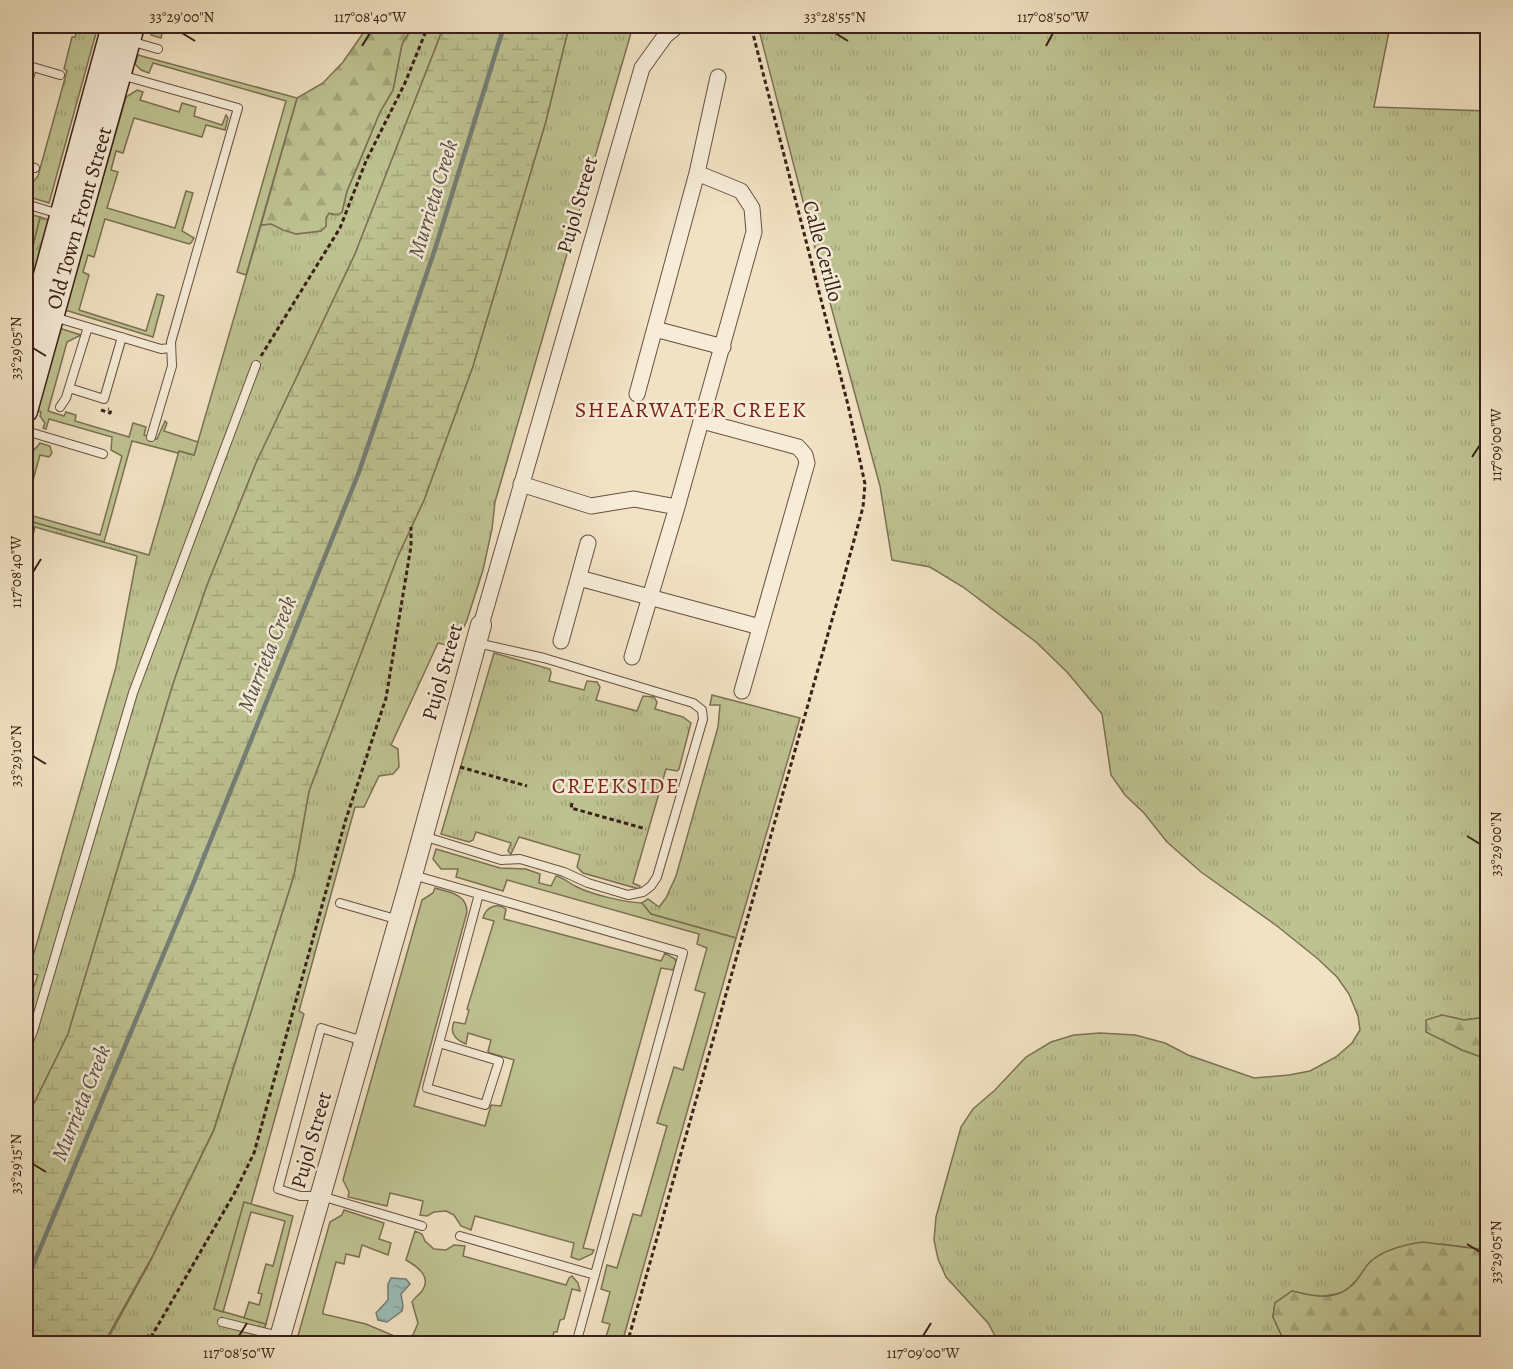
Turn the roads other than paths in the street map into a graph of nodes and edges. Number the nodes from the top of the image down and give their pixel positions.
1 (677, 26) edge
2 (125, 31) edge
3 (158, 49) dead end
4 (29, 66) edge
5 (110, 72) junction
6 (60, 75) dead end
7 (718, 77) dead end
8 (26, 90) edge
9 (26, 165) edge
10 (34, 168) dead end
11 (697, 173) junction
12 (26, 204) edge
13 (62, 215) junction
14 (44, 314) junction
15 (88, 327) junction
16 (655, 329) junction
17 (122, 337) junction
18 (26, 345) edge
19 (723, 347) junction
20 (170, 348) junction
21 (256, 365) road end
22 (69, 388) junction
23 (637, 394) dead end
24 (60, 407) dead end
25 (26, 411) edge
26 (702, 421) junction
27 (26, 431) edge
28 (151, 437) dead end
29 (103, 454) dead end
30 (521, 484) junction
31 (677, 507) junction
32 (588, 543) dead end
33 (579, 578) junction
34 (650, 597) junction
35 (760, 627) junction
36 (478, 634) junction
37 (561, 641) dead end
38 (632, 657) dead end
39 (742, 691) dead end
40 (421, 836) junction
41 (412, 875) junction
42 (480, 894) junction
43 (340, 903) dead end
44 (399, 920) junction
45 (364, 1041) junction
46 (439, 1043) junction
47 (26, 1050) edge
48 (321, 1196) junction
49 (422, 1226) dead end
50 (460, 1236) dead end
51 (595, 1275) junction
52 (222, 1322) dead end
53 (279, 1340) edge
54 (576, 1344) edge

1 - 30 street, Pujol Street
2 - 3 lane
2 - 5 main road, Old Town Front Street
4 - 6 lane
4 - 8 lane
5 - 13 main road, Old Town Front Street
5 - 14 main road, Old Town Front Street
5 - 20 lane
7 - 11 street
9 - 10 lane
11 - 16 street
11 - 19 street
12 - 13 lane
13 - 14 main road, Old Town Front Street
14 - 15 lane
14 - 18 main road, Old Town Front Street
14 - 25 main road, Old Town Front Street
15 - 17 lane
15 - 22 lane
16 - 19 street
16 - 23 street
17 - 20 lane
17 - 22 lane
19 - 26 street
20 - 28 lane
21 - 47 lane
22 - 24 lane
26 - 31 street
26 - 35 street
27 - 29 lane
30 - 31 street
30 - 36 street, Pujol Street
31 - 34 street
32 - 33 street
33 - 34 street
33 - 37 street
34 - 35 street
34 - 38 street
35 - 39 street
36 - 40 street, Pujol Street
36 - 40 lane
40 - 41 street, Pujol Street
41 - 42 lane
41 - 44 street, Pujol Street
42 - 46 lane
42 - 51 lane
43 - 44 lane
44 - 45 street, Pujol Street
45 - 48 street, Pujol Street
45 - 48 lane
46 - 46 lane
48 - 49 lane
48 - 53 street, Pujol Street
50 - 51 lane
51 - 54 lane
52 - 53 lane

